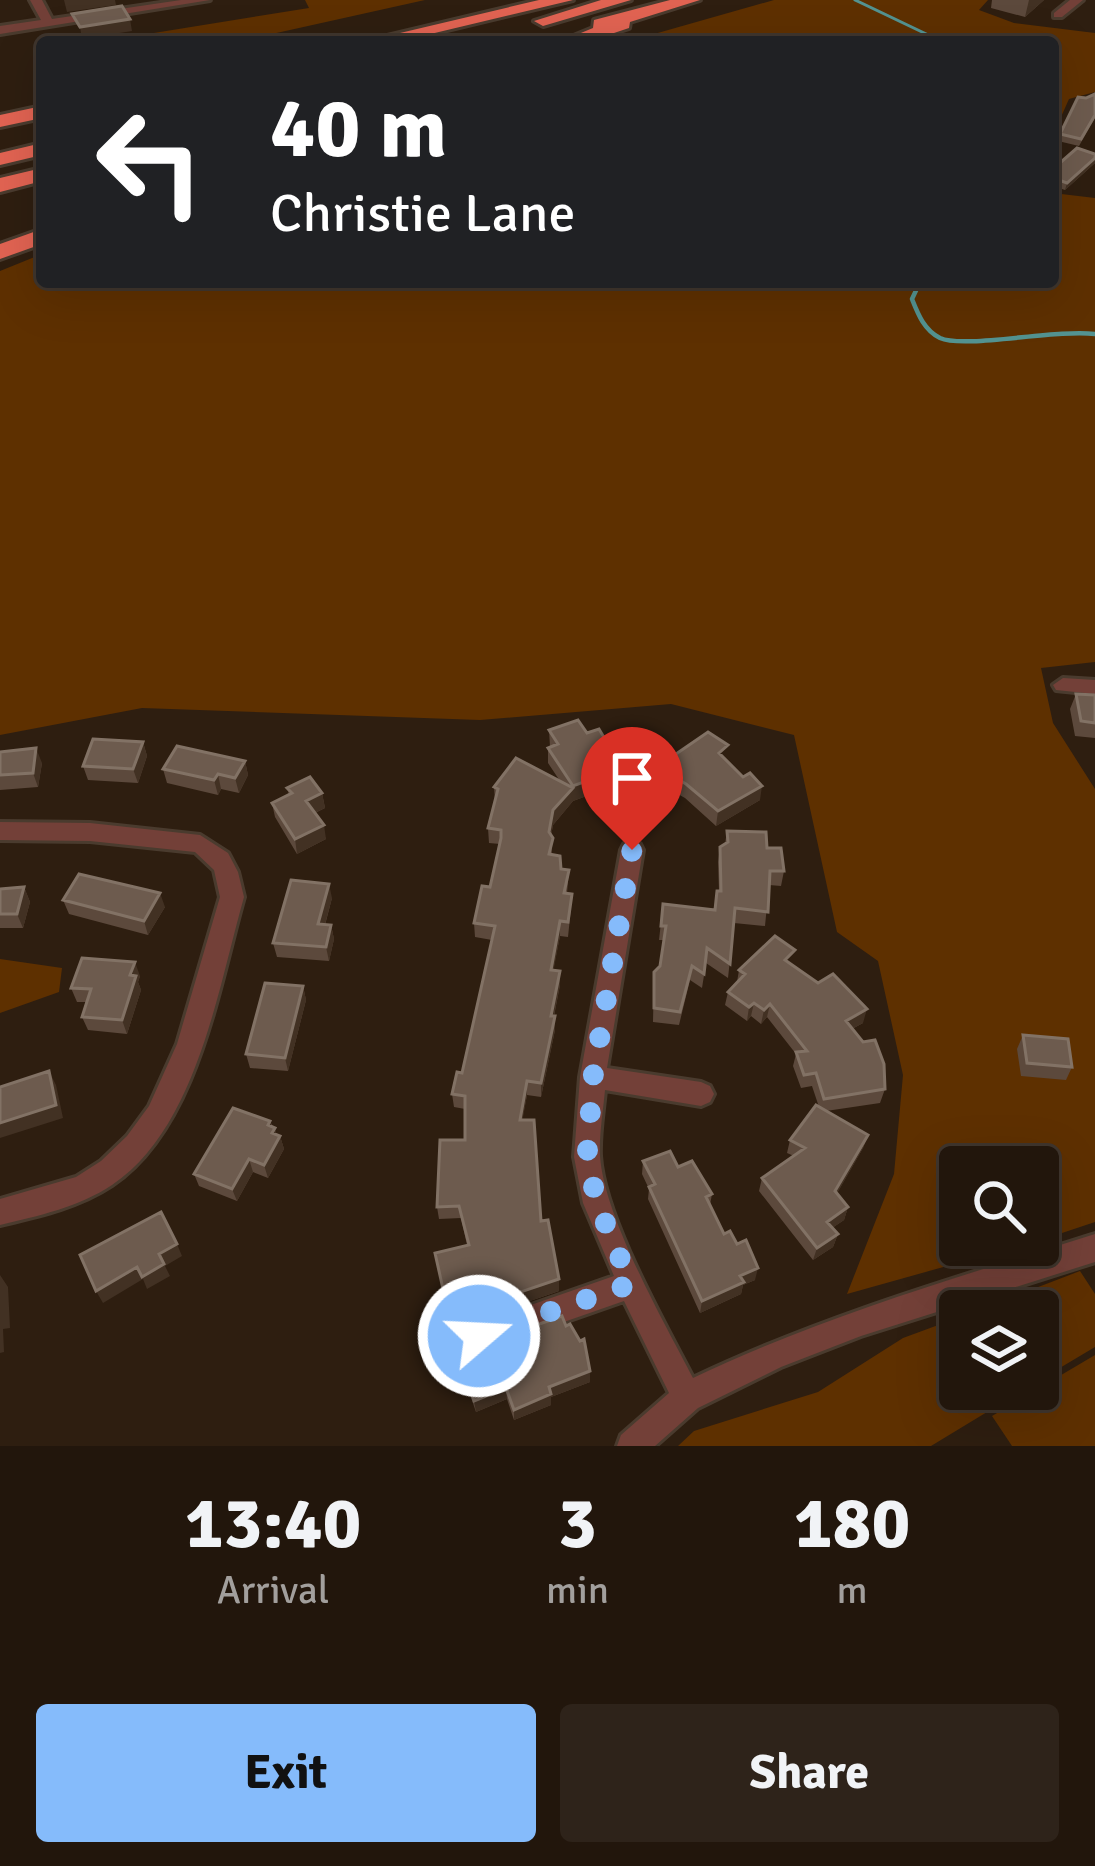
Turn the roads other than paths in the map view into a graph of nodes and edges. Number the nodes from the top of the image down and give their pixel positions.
1 (36, 0) edge
2 (204, 0) edge
3 (564, 0) edge
4 (622, 0) edge
5 (694, 0) edge
6 (1077, 0) edge
7 (1058, 15) dead end
8 (48, 23) junction
9 (0, 30) edge
10 (398, 36) edge
11 (484, 36) edge
12 (557, 36) edge
13 (586, 36) edge
14 (36, 101) edge
15 (0, 107) edge
16 (36, 113) edge
17 (0, 121) edge
18 (36, 150) edge
19 (0, 159) edge
20 (36, 176) edge
21 (0, 185) edge
22 (36, 238) edge
23 (0, 252) edge
24 (1063, 685) dead end
25 (1095, 686) edge
26 (0, 831) edge
27 (632, 850) dead end
28 (593, 1077) junction
29 (701, 1094) dead end
30 (0, 1212) edge
31 (1095, 1248) edge
32 (631, 1284) junction
33 (441, 1350) dead end
34 (687, 1397) junction
35 (632, 1446) edge

1 - 8 street
2 - 8 street
3 - 10 highway
4 - 11 highway
5 - 12 highway
5 - 13 highway
6 - 7 street
8 - 9 street
14 - 15 highway
16 - 17 highway
18 - 19 highway
20 - 21 highway
22 - 23 highway
24 - 25 street
26 - 30 street
27 - 28 street
28 - 29 street
28 - 32 street
31 - 34 street
32 - 33 street
32 - 34 street
34 - 35 street

